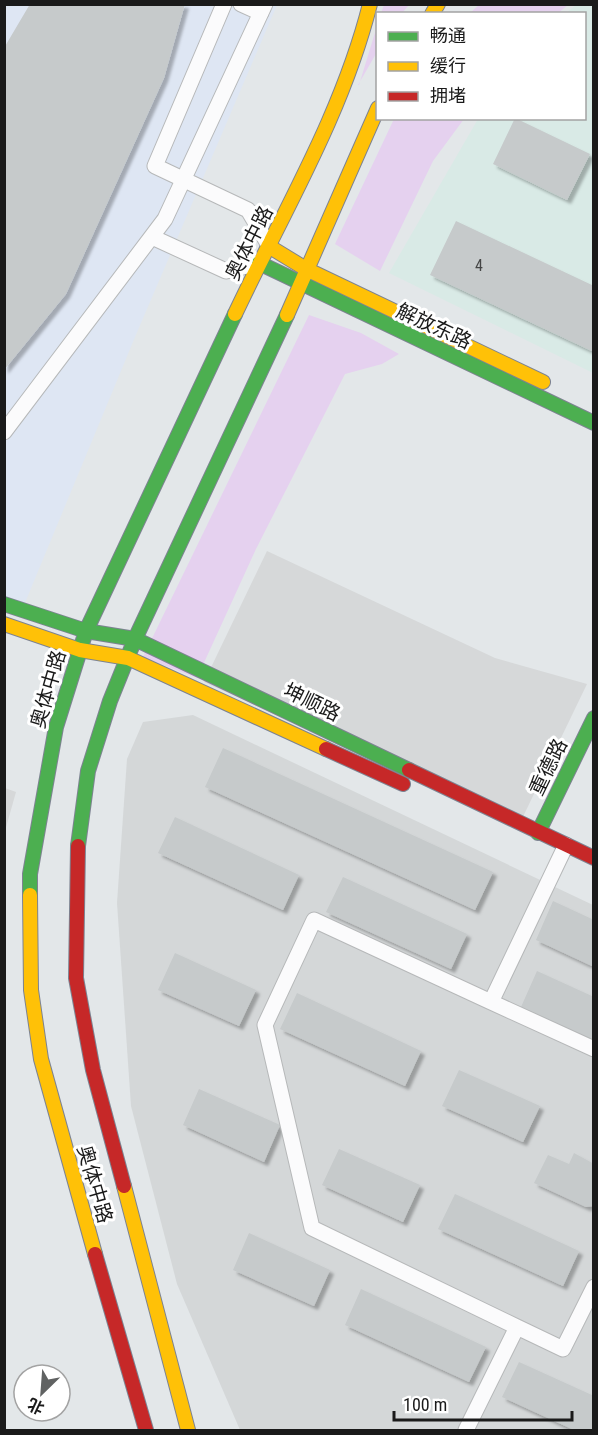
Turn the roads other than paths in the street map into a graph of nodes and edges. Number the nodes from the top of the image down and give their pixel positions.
1 (224, 4) edge
2 (242, 4) edge
3 (370, 4) edge
4 (263, 9) edge
5 (376, 112) edge
6 (183, 180) junction
7 (152, 237) junction
8 (270, 247) junction
9 (259, 263) junction
10 (306, 269) junction
11 (301, 285) junction
12 (551, 386) dead end
13 (594, 423) edge
14 (4, 432) edge
15 (4, 604) edge
16 (4, 624) edge
17 (86, 631) junction
18 (135, 639) junction
19 (80, 650) junction
20 (128, 658) junction
21 (594, 718) edge
22 (411, 788) dead end
23 (454, 807) dead end
24 (538, 833) junction
25 (563, 851) junction
26 (594, 858) edge
27 (594, 872) edge
28 (491, 1002) junction
29 (594, 1049) edge
30 (594, 1287) edge
31 (517, 1327) junction
32 (146, 1431) edge
33 (188, 1431) edge
34 (466, 1431) edge

1 - 6 street
2 - 4 street
3 - 8 main road, 奥体中路
4 - 6 street
5 - 10 main road, 奥体中路
6 - 7 street
6 - 8 street
7 - 9 street
7 - 14 street
8 - 9 main road, 奥体中路
8 - 10 main road, 解放东路
9 - 11 main road, 解放东路
9 - 17 main road, 奥体中路
10 - 11 main road, 奥体中路
10 - 12 main road, 解放东路
11 - 13 main road, 解放东路
11 - 18 main road, 奥体中路
15 - 17 main road, 坤顺路
16 - 19 main road, 坤顺路
17 - 18 main road, 坤顺路
17 - 19 main road, 奥体中路
18 - 20 main road, 奥体中路
18 - 24 main road, 坤顺路
19 - 20 main road, 坤顺路
19 - 32 main road, 奥体中路
20 - 22 main road, 坤顺路
20 - 33 main road, 奥体中路
21 - 24 main road, 重德路
23 - 25 main road, 坤顺路
24 - 25 main road, 坤顺路
25 - 26 main road, 坤顺路
25 - 27 main road, 坤顺路
25 - 28 street
28 - 29 street
28 - 31 street
30 - 31 street
31 - 34 street

